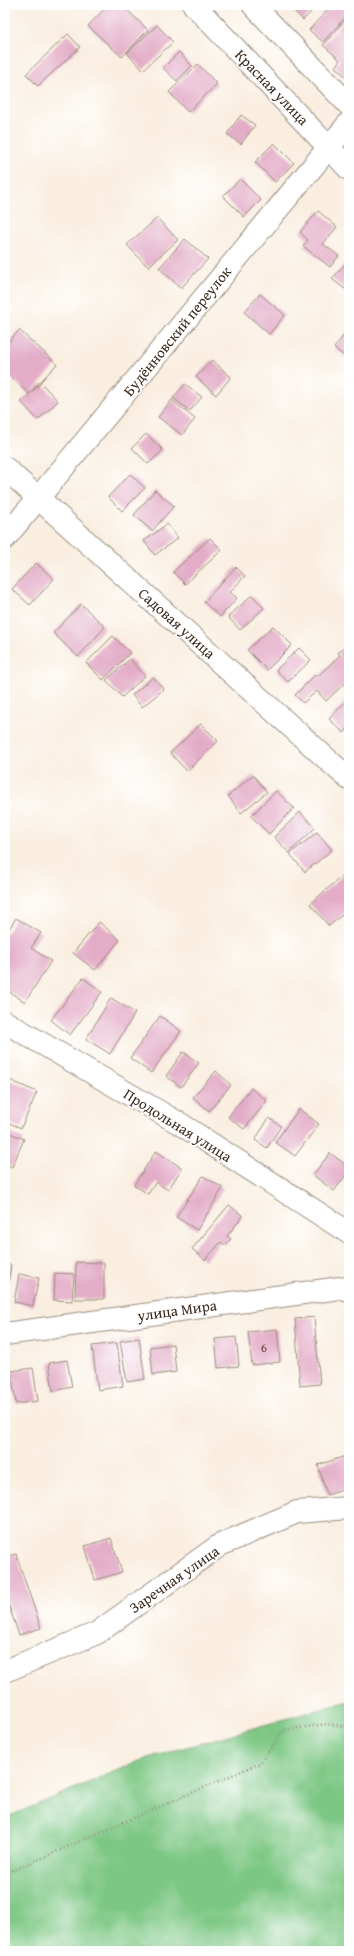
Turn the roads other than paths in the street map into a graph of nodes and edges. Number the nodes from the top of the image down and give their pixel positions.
1 (194, 5) edge
2 (253, 5) edge
3 (349, 105) edge
4 (349, 123) edge
5 (329, 147) junction
6 (349, 169) edge
7 (5, 468) edge
8 (40, 498) junction
9 (5, 538) edge
10 (349, 779) edge
11 (5, 1022) edge
12 (349, 1233) edge
13 (349, 1290) edge
14 (5, 1334) edge
15 (349, 1508) edge
16 (5, 1671) edge

1 - 5 street, Красная улица
2 - 3 street
4 - 5 street, Будённовский переулок
5 - 6 street, Красная улица
5 - 8 street, Будённовский переулок
7 - 8 street, Садовая улица
8 - 9 street, Будённовский переулок
8 - 10 street, Садовая улица
11 - 12 street, Продольная улица
13 - 14 street, улица Мира
15 - 16 street, Заречная улица

